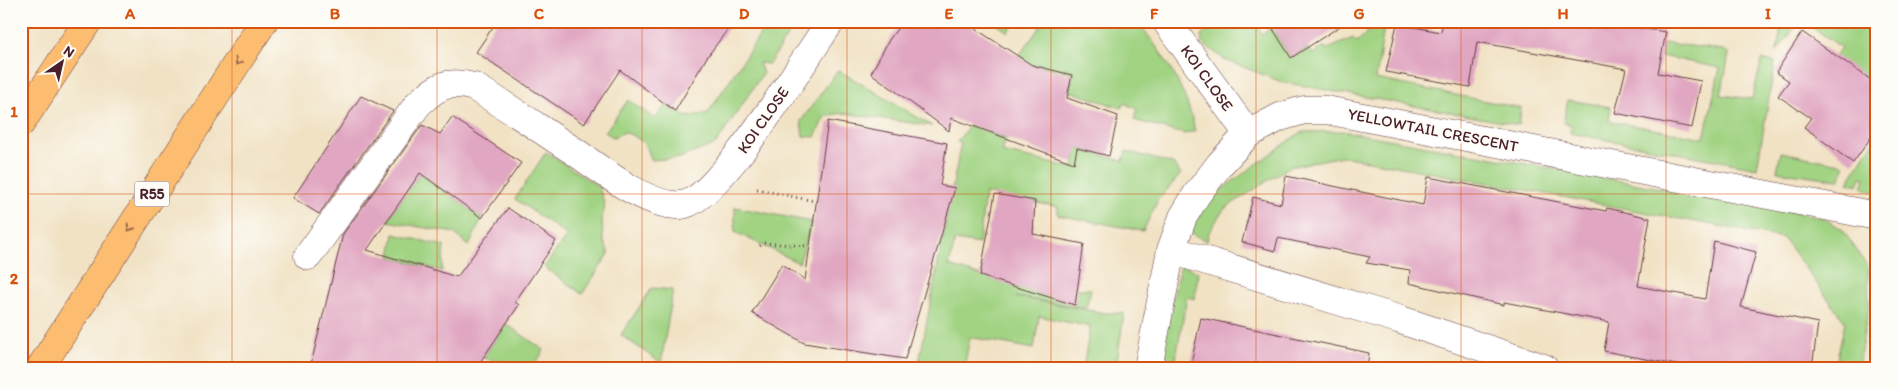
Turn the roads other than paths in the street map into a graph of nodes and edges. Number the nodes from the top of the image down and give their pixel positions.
1 (88, 21) edge
2 (264, 21) edge
3 (831, 21) edge
4 (1166, 21) edge
5 (21, 123) edge
6 (1248, 134) junction
7 (1877, 216) edge
8 (1171, 250) junction
9 (308, 256) dead end
10 (40, 368) edge
11 (1148, 368) edge
12 (1544, 368) edge

1 - 5 main road
2 -> 10 main road, R55
3 - 9 street, KOI CLOSE
4 - 6 street, KOI CLOSE
6 - 7 street, YELLOWTAIL CRESCENT
6 - 8 street, YELLOWTAIL CRESCENT
8 - 11 street, YELLOWTAIL CRESCENT
8 - 12 street

